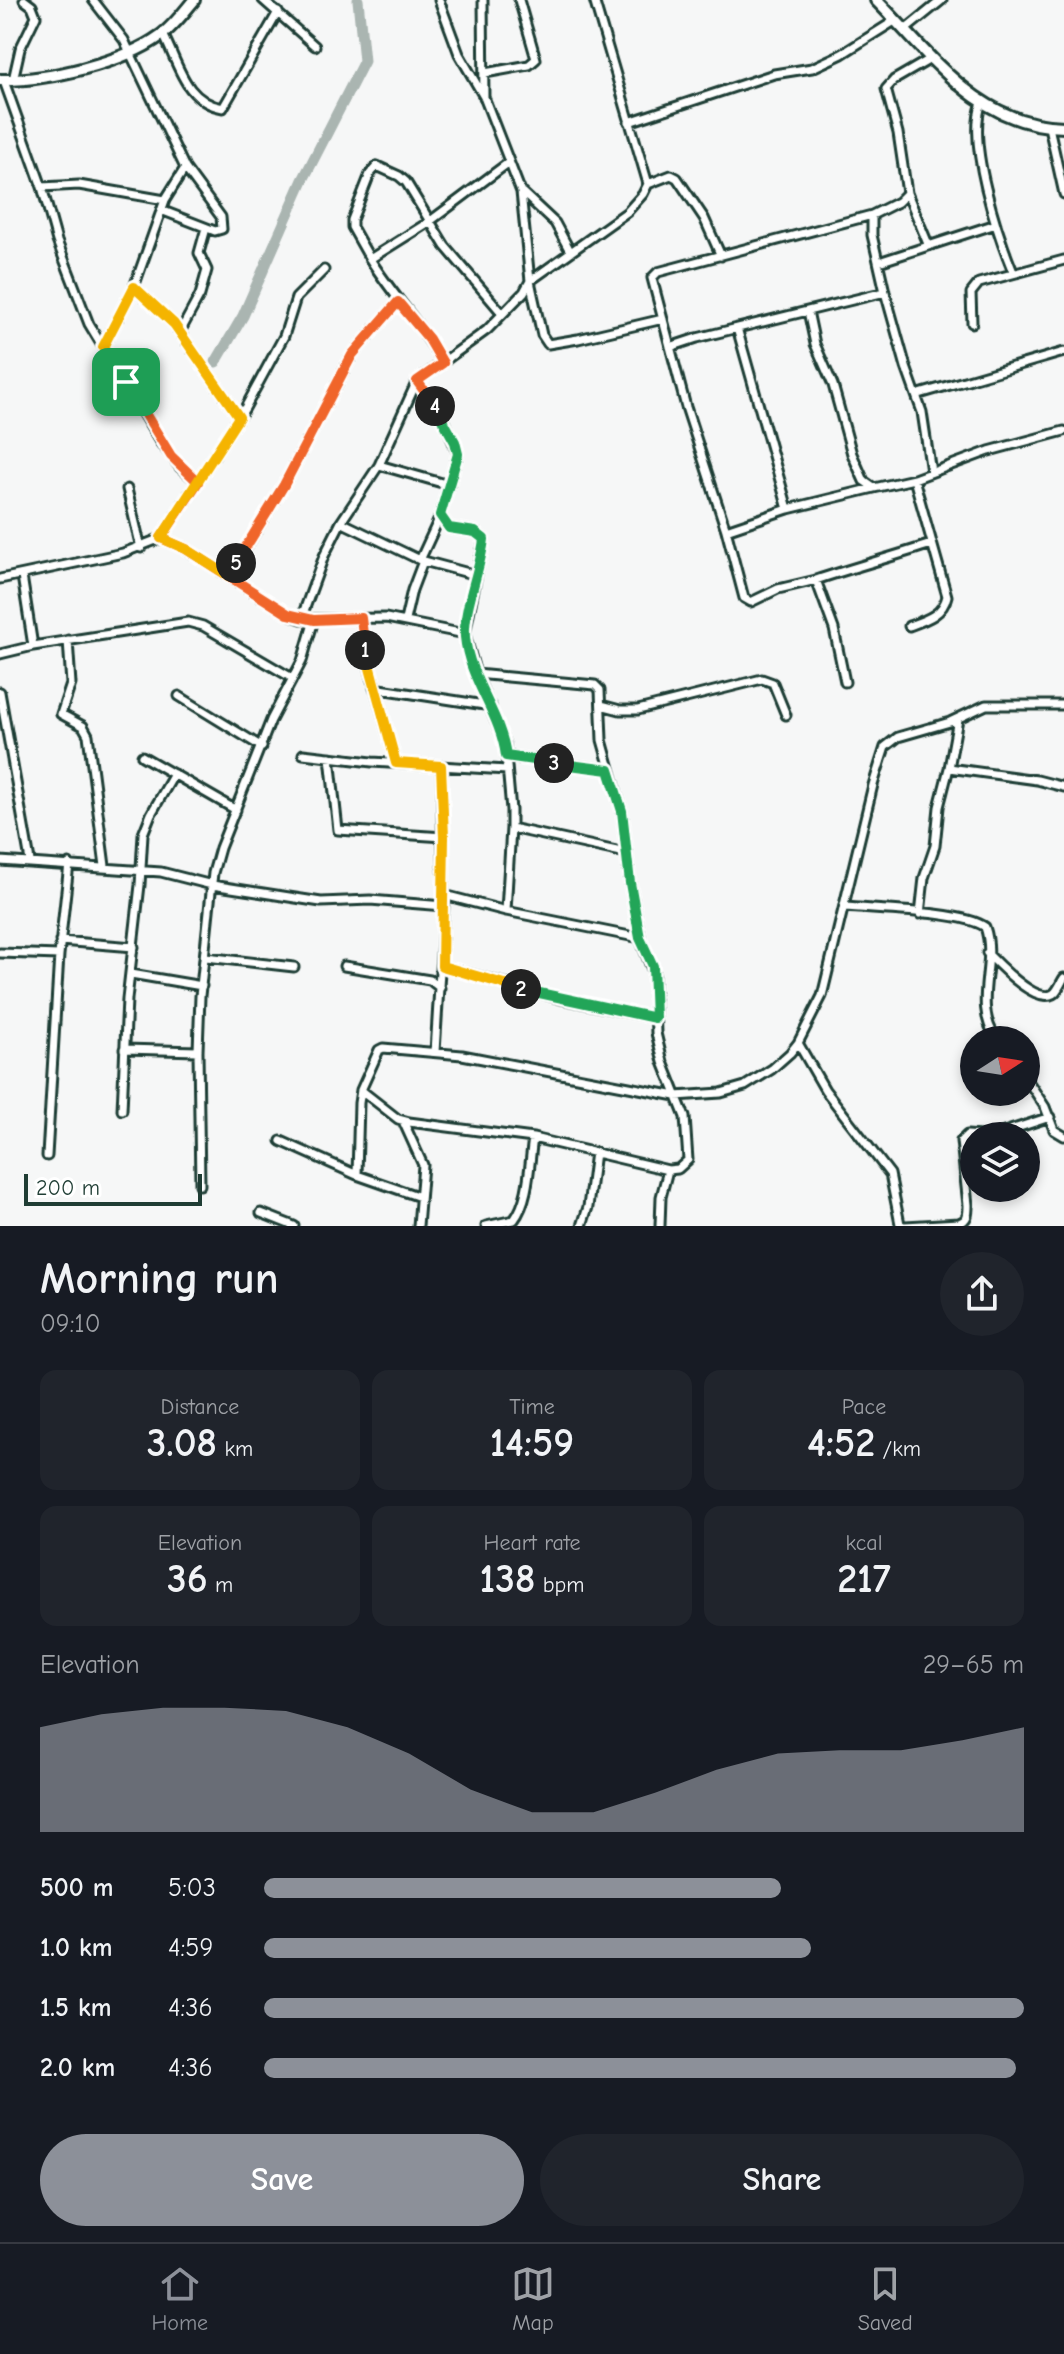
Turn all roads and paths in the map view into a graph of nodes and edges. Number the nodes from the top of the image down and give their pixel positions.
1 (24, 0) edge
2 (93, 0) edge
3 (194, 0) edge
4 (263, 0) edge
5 (439, 0) edge
6 (483, 0) edge
7 (519, 0) edge
8 (594, 0) edge
9 (876, 0) edge
10 (942, 0) edge
11 (278, 12) junction
12 (896, 20) junction
13 (905, 30) junction
14 (163, 34) junction
15 (315, 46) dead end
16 (130, 52) junction
17 (932, 58) junction
18 (485, 73) junction
19 (6, 80) edge
20 (484, 97) junction
21 (982, 103) junction
22 (629, 122) junction
23 (1049, 127) junction
24 (1064, 127) edge
25 (508, 163) junction
26 (185, 168) junction
27 (648, 184) junction
28 (42, 187) junction
29 (521, 192) junction
30 (907, 193) junction
31 (1064, 194) edge
32 (165, 200) junction
33 (161, 210) junction
34 (872, 215) junction
35 (429, 222) junction
36 (996, 224) junction
37 (206, 228) junction
38 (928, 244) junction
39 (570, 251) junction
40 (721, 256) junction
41 (370, 259) junction
42 (1064, 260) edge
43 (879, 262) junction
44 (324, 270) dead end
45 (1013, 272) junction
46 (530, 281) junction
47 (134, 287) junction
48 (885, 292) junction
49 (398, 302) junction
50 (808, 311) junction
51 (502, 313) junction
52 (663, 319) junction
53 (972, 323) dead end
54 (737, 328) junction
55 (180, 332) junction
56 (103, 347) junction
57 (670, 347) junction
58 (1064, 352) edge
59 (443, 363) junction
60 (417, 381) junction
61 (916, 395) junction
62 (239, 417) junction
63 (1064, 431) edge
64 (379, 465) junction
65 (931, 472) junction
66 (914, 479) junction
67 (198, 482) junction
68 (449, 485) junction
69 (874, 488) junction
70 (127, 489) dead end
71 (788, 509) junction
72 (440, 515) junction
73 (341, 522) junction
74 (726, 530) junction
75 (161, 538) junction
76 (931, 544) junction
77 (141, 548) junction
78 (422, 560) junction
79 (476, 575) junction
80 (22, 576) junction
81 (229, 576) junction
82 (0, 579) edge
83 (816, 580) junction
84 (361, 618) junction
85 (301, 619) junction
86 (314, 620) junction
87 (405, 620) junction
88 (909, 626) dead end
89 (465, 634) junction
90 (68, 640) junction
91 (33, 646) junction
92 (0, 654) edge
93 (476, 674) junction
94 (292, 678) junction
95 (845, 682) dead end
96 (374, 688) junction
97 (0, 692) edge
98 (179, 696) dead end
99 (601, 705) junction
100 (1064, 705) edge
101 (491, 706) junction
102 (786, 715) dead end
103 (958, 719) junction
104 (262, 747) junction
105 (303, 754) dead end
106 (142, 756) dead end
107 (506, 756) junction
108 (330, 757) junction
109 (396, 763) junction
110 (441, 766) junction
111 (949, 768) junction
112 (507, 770) junction
113 (609, 770) junction
114 (174, 774) junction
115 (1064, 787) edge
116 (236, 810) junction
117 (511, 828) junction
118 (444, 837) junction
119 (626, 853) junction
120 (0, 861) edge
121 (30, 861) junction
122 (69, 864) junction
123 (105, 866) junction
124 (140, 869) junction
125 (212, 885) junction
126 (444, 895) junction
127 (444, 906) junction
128 (845, 907) junction
129 (506, 911) junction
130 (920, 914) junction
131 (640, 938) junction
132 (60, 941) junction
133 (134, 947) junction
134 (0, 953) edge
135 (987, 953) junction
136 (59, 955) junction
137 (206, 957) junction
138 (344, 966) dead end
139 (442, 966) junction
140 (294, 967) dead end
141 (131, 974) junction
142 (441, 976) junction
143 (1064, 978) edge
144 (430, 980) junction
145 (202, 986) junction
146 (440, 988) junction
147 (655, 1018) junction
148 (989, 1026) edge
149 (798, 1043) junction
150 (124, 1049) junction
151 (198, 1051) junction
152 (435, 1052) junction
153 (361, 1090) junction
154 (676, 1096) junction
155 (1040, 1101) edge
156 (122, 1110) dead end
157 (1050, 1117) junction
158 (403, 1121) junction
159 (1035, 1122) edge
160 (1064, 1136) edge
161 (533, 1138) junction
162 (281, 1141) dead end
163 (595, 1152) junction
164 (47, 1156) dead end
165 (668, 1170) junction
166 (357, 1175) junction
167 (200, 1185) dead end
168 (420, 1197) junction
169 (968, 1202) edge
170 (261, 1213) dead end
171 (294, 1226) edge
172 (418, 1226) edge
173 (486, 1226) edge
174 (582, 1226) edge
175 (660, 1226) edge
176 (903, 1226) edge

1 - 19 street
2 - 16 street
3 - 14 main road
4 - 11 street
5 - 20 street
6 - 18 street
7 - 18 street
8 - 22 street
9 - 12 main road
10 - 13 street
11 - 14 street
11 - 15 street
12 - 13 main road
12 - 22 street
13 - 17 main road
14 - 16 main road
16 - 19 main road
16 - 26 street
17 - 21 main road
17 - 30 street
18 - 20 street
19 - 28 street
20 - 25 street
21 - 23 main road
21 - 36 street
22 - 27 street
23 - 24 main road
23 - 31 street
25 - 29 street
25 - 35 street
26 - 32 street
26 - 37 street
27 - 39 street
27 - 40 street
28 - 32 street
28 - 56 street
29 - 39 street
29 - 46 street
30 - 34 street
30 - 38 street
32 - 33 street
33 - 37 street
33 - 47 street
34 - 40 street
34 - 43 street
35 - 41 street
35 - 41 street
35 - 51 street
36 - 38 street
36 - 45 street
37 - 55 street
38 - 43 street
39 - 46 street
40 - 52 street
41 - 49 street
42 - 45 street
43 - 48 street
44 - 62 street
45 - 53 street
46 - 51 street
46 - 52 street
47 - 55 street
47 - 56 street
48 - 50 street
48 - 61 street
49 - 59 street
49 - 81 street
50 - 54 street
50 - 69 street
51 - 59 street
52 - 57 street
54 - 57 street
54 - 71 street
55 - 62 street
56 - 67 street
57 - 74 street
58 - 61 street
59 - 60 street
60 - 64 street
60 - 68 street
61 - 65 street
62 - 67 street
63 - 65 street
64 - 68 street
64 - 73 street
65 - 66 street
66 - 69 street
66 - 76 street
67 - 75 street
68 - 72 street
69 - 71 street
70 - 77 street
71 - 74 street
72 - 78 street
72 - 79 street
73 - 78 street
73 - 85 street
74 - 83 street
75 - 77 street
75 - 81 street
76 - 83 street
76 - 88 street
77 - 80 street
78 - 79 street
78 - 87 street
79 - 89 street
80 - 82 street
80 - 91 street
81 - 85 street
83 - 95 street
84 - 86 street
84 - 87 street
84 - 96 street
85 - 86 street
86 - 94 street
87 - 89 street
89 - 93 street
90 - 91 street
90 - 94 street
90 - 123 street
91 - 92 street
93 - 99 street
93 - 101 street
94 - 104 street
96 - 101 street
96 - 109 street
97 - 121 street
98 - 104 street
99 - 102 street
99 - 113 street
100 - 103 street
101 - 107 street
103 - 111 street
103 - 128 street
104 - 116 street
105 - 108 street
106 - 114 street
107 - 112 street
107 - 113 street
108 - 109 street
108 - 118 street
109 - 110 street
110 - 112 street
110 - 118 street
111 - 115 street
111 - 130 street
112 - 117 street
113 - 119 street
114 - 116 street
114 - 124 street
116 - 125 street
117 - 119 street
117 - 129 street
118 - 126 street
119 - 131 street
120 - 121 street
121 - 122 street
122 - 123 street
122 - 132 street
123 - 124 street
124 - 125 street
124 - 133 street
125 - 127 street
125 - 137 street
126 - 127 street
126 - 129 street
127 - 139 street
128 - 130 street
128 - 149 street
129 - 131 street
130 - 135 street
131 - 147 street
132 - 133 street
132 - 136 street
133 - 141 street
134 - 136 street
135 - 143 street
135 - 148 street
136 - 164 street
137 - 140 street
137 - 145 street
138 - 144 street
139 - 142 street
139 - 147 street
141 - 145 street
141 - 150 street
142 - 144 street
142 - 146 street
144 - 146 street
145 - 151 street
146 - 152 street
147 - 154 street
149 - 154 street
149 - 176 street
150 - 151 street
150 - 156 street
151 - 167 street
152 - 153 street
152 - 154 street
153 - 158 street
153 - 166 street
154 - 165 street
155 - 157 street
157 - 159 street
157 - 160 street
158 - 161 street
158 - 168 street
161 - 163 street
161 - 173 street
162 - 166 street
163 - 165 street
163 - 174 street
165 - 175 street
166 - 168 street
168 - 172 street
169 - 176 street
170 - 171 street

